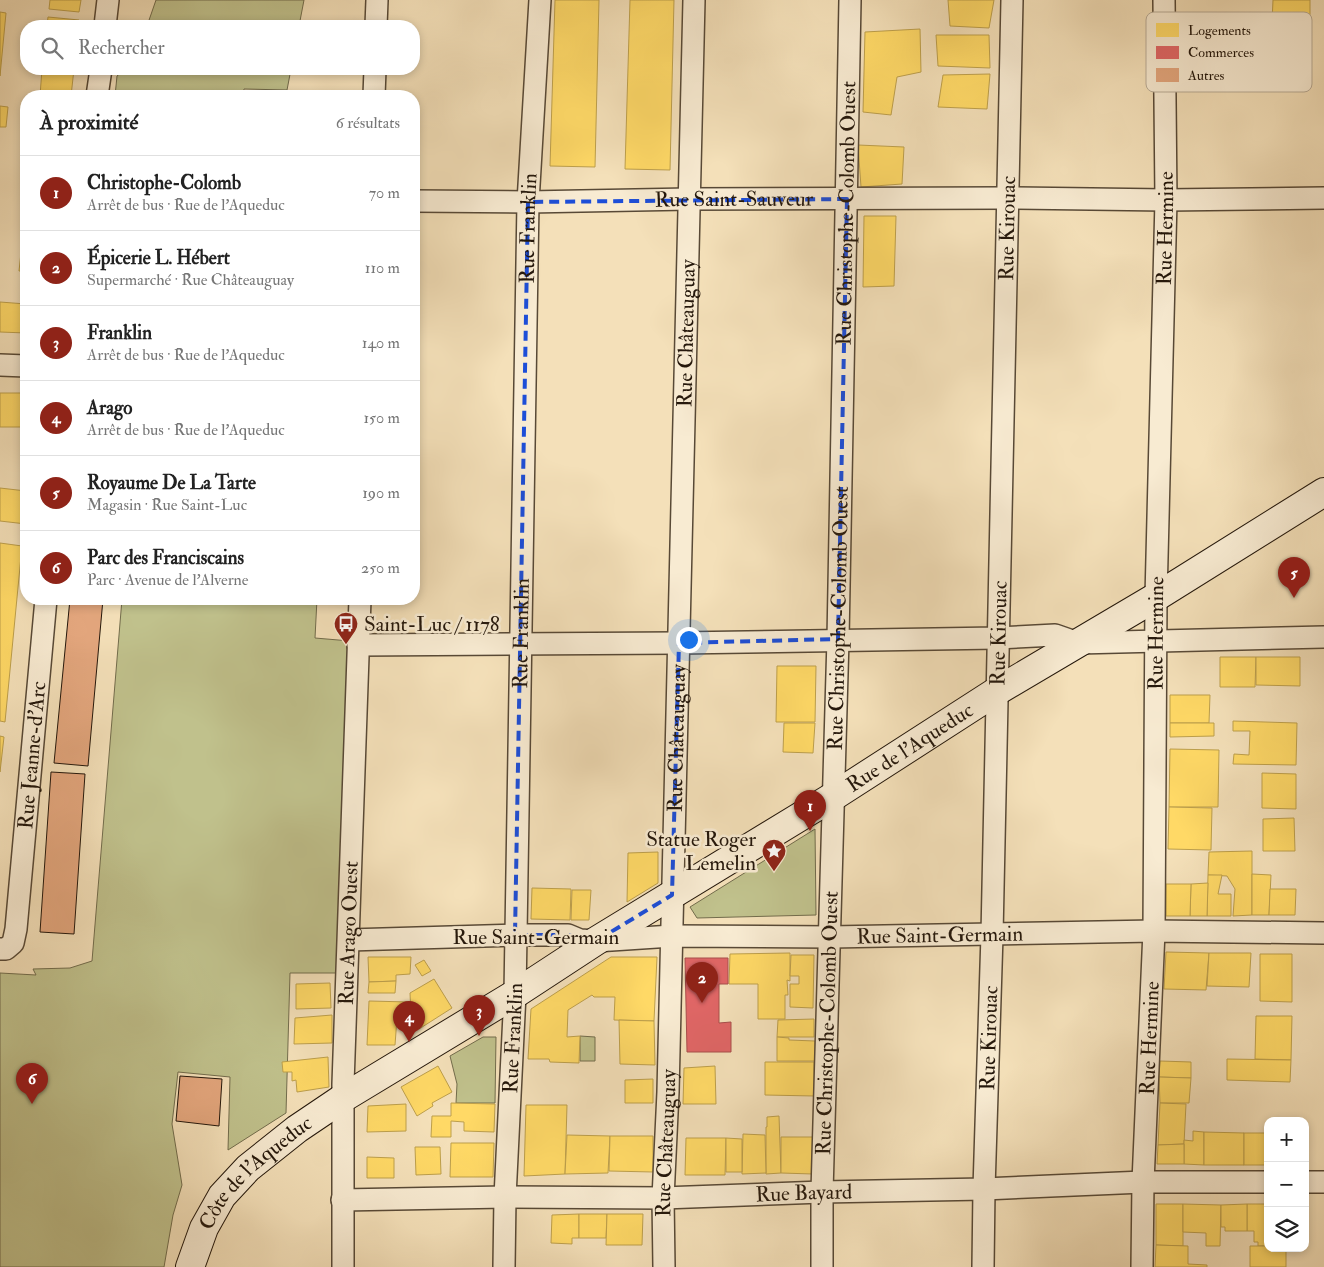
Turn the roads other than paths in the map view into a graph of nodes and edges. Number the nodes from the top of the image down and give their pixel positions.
1 (108, 0) edge
2 (377, 0) edge
3 (540, 0) edge
4 (694, 0) edge
5 (850, 0) edge
6 (1012, 0) edge
7 (106, 20) edge
8 (376, 20) edge
9 (99, 75) edge
10 (375, 75) edge
11 (98, 90) edge
12 (374, 90) edge
13 (1165, 92) edge
14 (1008, 198) junction
15 (1324, 198) edge
16 (689, 199) junction
17 (847, 199) junction
18 (1166, 200) junction
19 (420, 201) edge
20 (528, 202) junction
21 (0, 365) edge
22 (20, 366) edge
23 (1324, 492) edge
24 (1156, 597) junction
25 (45, 605) edge
26 (360, 605) edge
27 (998, 638) junction
28 (1324, 638) edge
29 (838, 640) junction
30 (1156, 641) junction
31 (519, 643) junction
32 (679, 643) junction
33 (1078, 643) junction
34 (358, 644) junction
35 (997, 691) junction
36 (834, 796) junction
37 (672, 895) junction
38 (1154, 931) junction
39 (1324, 933) edge
40 (515, 935) junction
41 (992, 935) junction
42 (672, 936) junction
43 (830, 937) junction
44 (349, 940) junction
45 (596, 941) junction
46 (7, 946) edge
47 (515, 994) junction
48 (343, 1098) junction
49 (1143, 1182) junction
50 (1264, 1182) edge
51 (1309, 1182) edge
52 (1324, 1182) edge
53 (984, 1189) junction
54 (822, 1192) junction
55 (505, 1197) junction
56 (663, 1198) junction
57 (342, 1200) junction
58 (190, 1267) edge
59 (343, 1267) edge
60 (504, 1267) edge
61 (664, 1267) edge
62 (822, 1267) edge
63 (984, 1267) edge
64 (1142, 1267) edge

1 - 7 street
2 - 8 street
3 - 20 street, Rue Franklin
4 - 16 street, Rue Châteauguay
5 - 17 street, Rue Christophe-Colomb Ouest
6 - 14 street, Rue Kirouac
9 - 11 street
10 - 12 street
13 - 18 street, Rue Hermine
14 - 17 street, Rue Saint-Sauveur
14 - 18 street, Rue Saint-Sauveur
14 - 27 street, Rue Kirouac
15 - 18 street, Rue Saint-Sauveur
16 - 17 street, Rue Saint-Sauveur
16 - 20 street, Rue Saint-Sauveur
16 - 32 street, Rue Châteauguay
17 - 29 street, Rue Christophe-Colomb Ouest
18 - 24 street, Rue Hermine
19 - 20 street, Rue Saint-Sauveur
20 - 31 street, Rue Franklin
21 - 22 street
23 - 24 street, Rue de l'Aqueduc
24 - 30 street, Rue Hermine
24 - 33 street, Rue de l'Aqueduc
25 - 46 street, Rue Jeanne-d'Arc
26 - 34 street, Rue Arago Ouest
27 - 29 street
27 - 33 street
27 - 35 street, Rue Kirouac
28 - 30 street
29 - 32 street
29 - 36 street, Rue Christophe-Colomb Ouest
30 - 33 street
30 - 38 street, Rue Hermine
31 - 32 street
31 - 34 street
31 - 40 street, Rue Franklin
32 - 37 street, Rue Châteauguay
33 - 35 street, Rue de l'Aqueduc
34 - 44 street, Rue Arago Ouest
35 - 36 street, Rue de l'Aqueduc
35 - 41 street, Rue Kirouac
36 - 37 street, Rue de l'Aqueduc
36 - 43 street, Rue Christophe-Colomb Ouest
37 - 42 street, Rue Châteauguay
37 - 45 street, Rue de l'Aqueduc
38 - 39 street, Rue Saint-Germain
38 - 41 street, Rue Saint-Germain
38 - 49 street, Rue Hermine
40 - 44 street, Rue Saint-Germain
40 - 45 street, Rue Saint-Germain
40 - 47 street, Rue Franklin
41 - 43 street, Rue Saint-Germain
41 - 53 street, Rue Kirouac
42 - 43 street, Rue Saint-Germain
42 - 45 street, Rue Saint-Germain
42 - 56 street, Rue Châteauguay
43 - 54 street, Rue Christophe-Colomb Ouest
44 - 48 street, Rue Arago Ouest
45 - 47 street, Rue de l'Aqueduc
47 - 48 street, Rue de l'Aqueduc
47 - 55 street, Rue Franklin
48 - 57 street, Rue Arago Ouest
48 - 58 street, Côte de l'Aqueduc
49 - 50 street, Rue Bayard
49 - 53 street, Rue Bayard
49 - 64 street, Rue Hermine
51 - 52 street
53 - 54 street, Rue Bayard
53 - 63 street, Rue Kirouac
54 - 56 street, Rue Bayard
54 - 62 street, Rue Christophe-Colomb Ouest
55 - 56 street, Rue Bayard
55 - 57 street, Rue Bayard
55 - 60 street, Rue Franklin
56 - 61 street, Rue Châteauguay
57 - 59 street, Rue Arago Ouest

